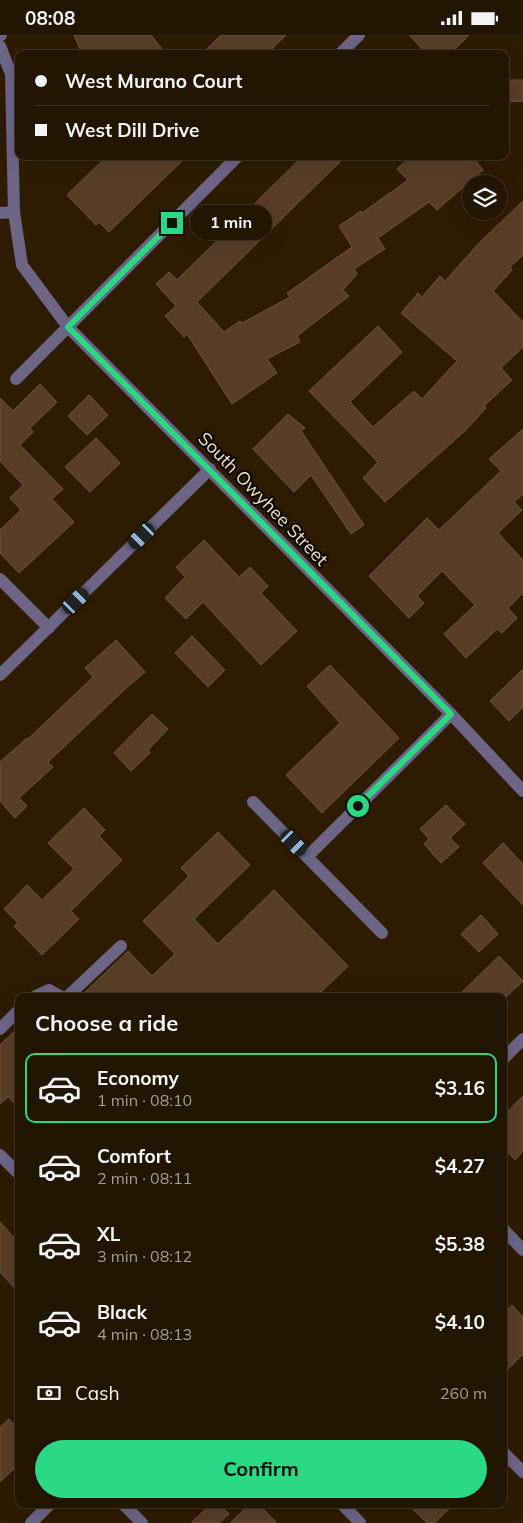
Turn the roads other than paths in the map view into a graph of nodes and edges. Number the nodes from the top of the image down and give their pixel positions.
1 (359, 35) edge
2 (0, 46) edge
3 (344, 50) edge
4 (234, 160) edge
5 (14, 212) junction
6 (0, 213) edge
7 (68, 327) junction
8 (16, 379) dead end
9 (210, 469) junction
10 (0, 579) edge
11 (49, 627) junction
12 (0, 675) edge
13 (451, 714) junction
14 (523, 791) edge
15 (253, 802) dead end
16 (307, 857) junction
17 (382, 933) dead end
18 (120, 946) dead end
19 (42, 993) edge
20 (54, 993) edge
21 (71, 993) edge
22 (15, 1015) edge
23 (0, 1029) edge
24 (523, 1039) edge
25 (507, 1055) edge
26 (0, 1155) edge
27 (15, 1170) edge
28 (507, 1233) edge
29 (523, 1250) edge
30 (507, 1456) edge
31 (523, 1472) edge
32 (46, 1508) edge
33 (127, 1508) edge
34 (346, 1508) edge
35 (31, 1523) edge
36 (142, 1523) edge
37 (360, 1523) edge

1 - 3 street
2 - 5 street, South Owyhee Street
4 - 7 street
5 - 6 street
5 - 7 street, South Owyhee Street
7 - 8 street
7 - 9 street, South Owyhee Street
9 - 11 street
9 - 13 street, South Owyhee Street
10 - 11 street
11 - 12 street
13 - 14 street, South Owyhee Street
13 - 16 street
15 - 16 street
16 - 17 street
18 - 21 street
19 - 20 street
22 - 23 street
24 - 25 street
26 - 27 street
28 - 29 street
30 - 31 street
32 - 35 street
33 - 36 street
34 - 37 street

